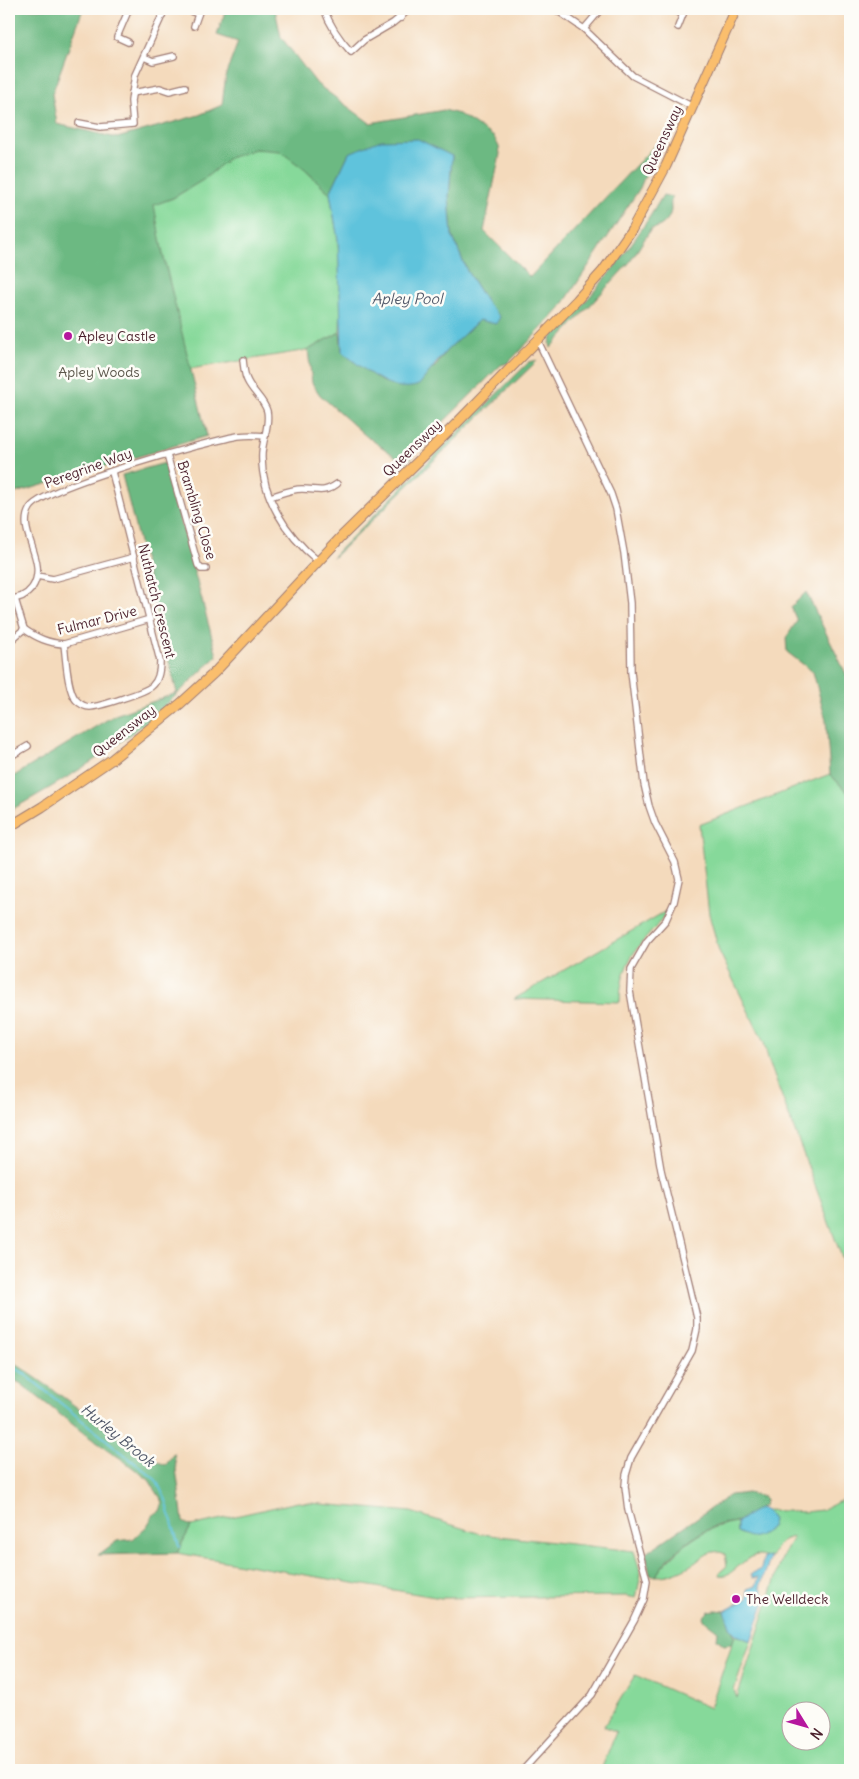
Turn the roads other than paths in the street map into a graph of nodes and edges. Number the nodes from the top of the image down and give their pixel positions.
1 (129, 9) edge
2 (165, 9) edge
3 (185, 9) edge
4 (324, 9) edge
5 (394, 9) edge
6 (410, 9) edge
7 (555, 9) edge
8 (601, 9) edge
9 (670, 9) edge
10 (736, 9) edge
11 (199, 11) edge
12 (684, 11) edge
13 (401, 18) junction
14 (194, 26) dead end
15 (678, 27) dead end
16 (584, 29) junction
17 (128, 42) dead end
18 (174, 56) dead end
19 (144, 57) junction
20 (185, 87) dead end
21 (132, 93) junction
22 (693, 107) junction
23 (80, 123) dead end
24 (538, 341) junction
25 (243, 360) dead end
26 (265, 436) junction
27 (167, 455) junction
28 (112, 472) junction
29 (337, 484) dead end
30 (270, 497) junction
31 (134, 557) junction
32 (318, 561) junction
33 (206, 569) dead end
34 (37, 576) junction
35 (12, 599) edge
36 (150, 619) junction
37 (24, 629) junction
38 (9, 642) edge
39 (64, 644) junction
40 (28, 746) dead end
41 (9, 757) edge
42 (9, 827) edge
43 (523, 1770) edge

1 - 17 street
2 - 19 street
3 - 11 street
4 - 13 street
5 - 13 street
6 - 13 street
7 - 16 street
8 - 16 street
9 - 12 street
10 - 22 main road, Queensway
11 - 14 street
12 - 15 street
16 - 22 street
18 - 19 street
19 - 21 street
20 - 21 street
21 - 23 street
22 - 24 main road, Queensway
24 - 32 main road, Queensway
24 - 43 street
25 - 26 street
26 - 27 street, Peregrine Way
26 - 30 street
27 - 28 street, Peregrine Way
27 - 33 street, Brambling Close
28 - 31 street, Nuthatch Crescent
28 - 34 street, Peregrine Way
29 - 30 street
30 - 32 street
31 - 34 street
31 - 36 street, Nuthatch Crescent
32 - 42 main road, Queensway
34 - 35 street
35 - 37 street
36 - 39 street, Fulmar Drive
36 - 39 street, Nuthatch Crescent
37 - 38 street
37 - 39 street, Fulmar Drive
40 - 41 street

